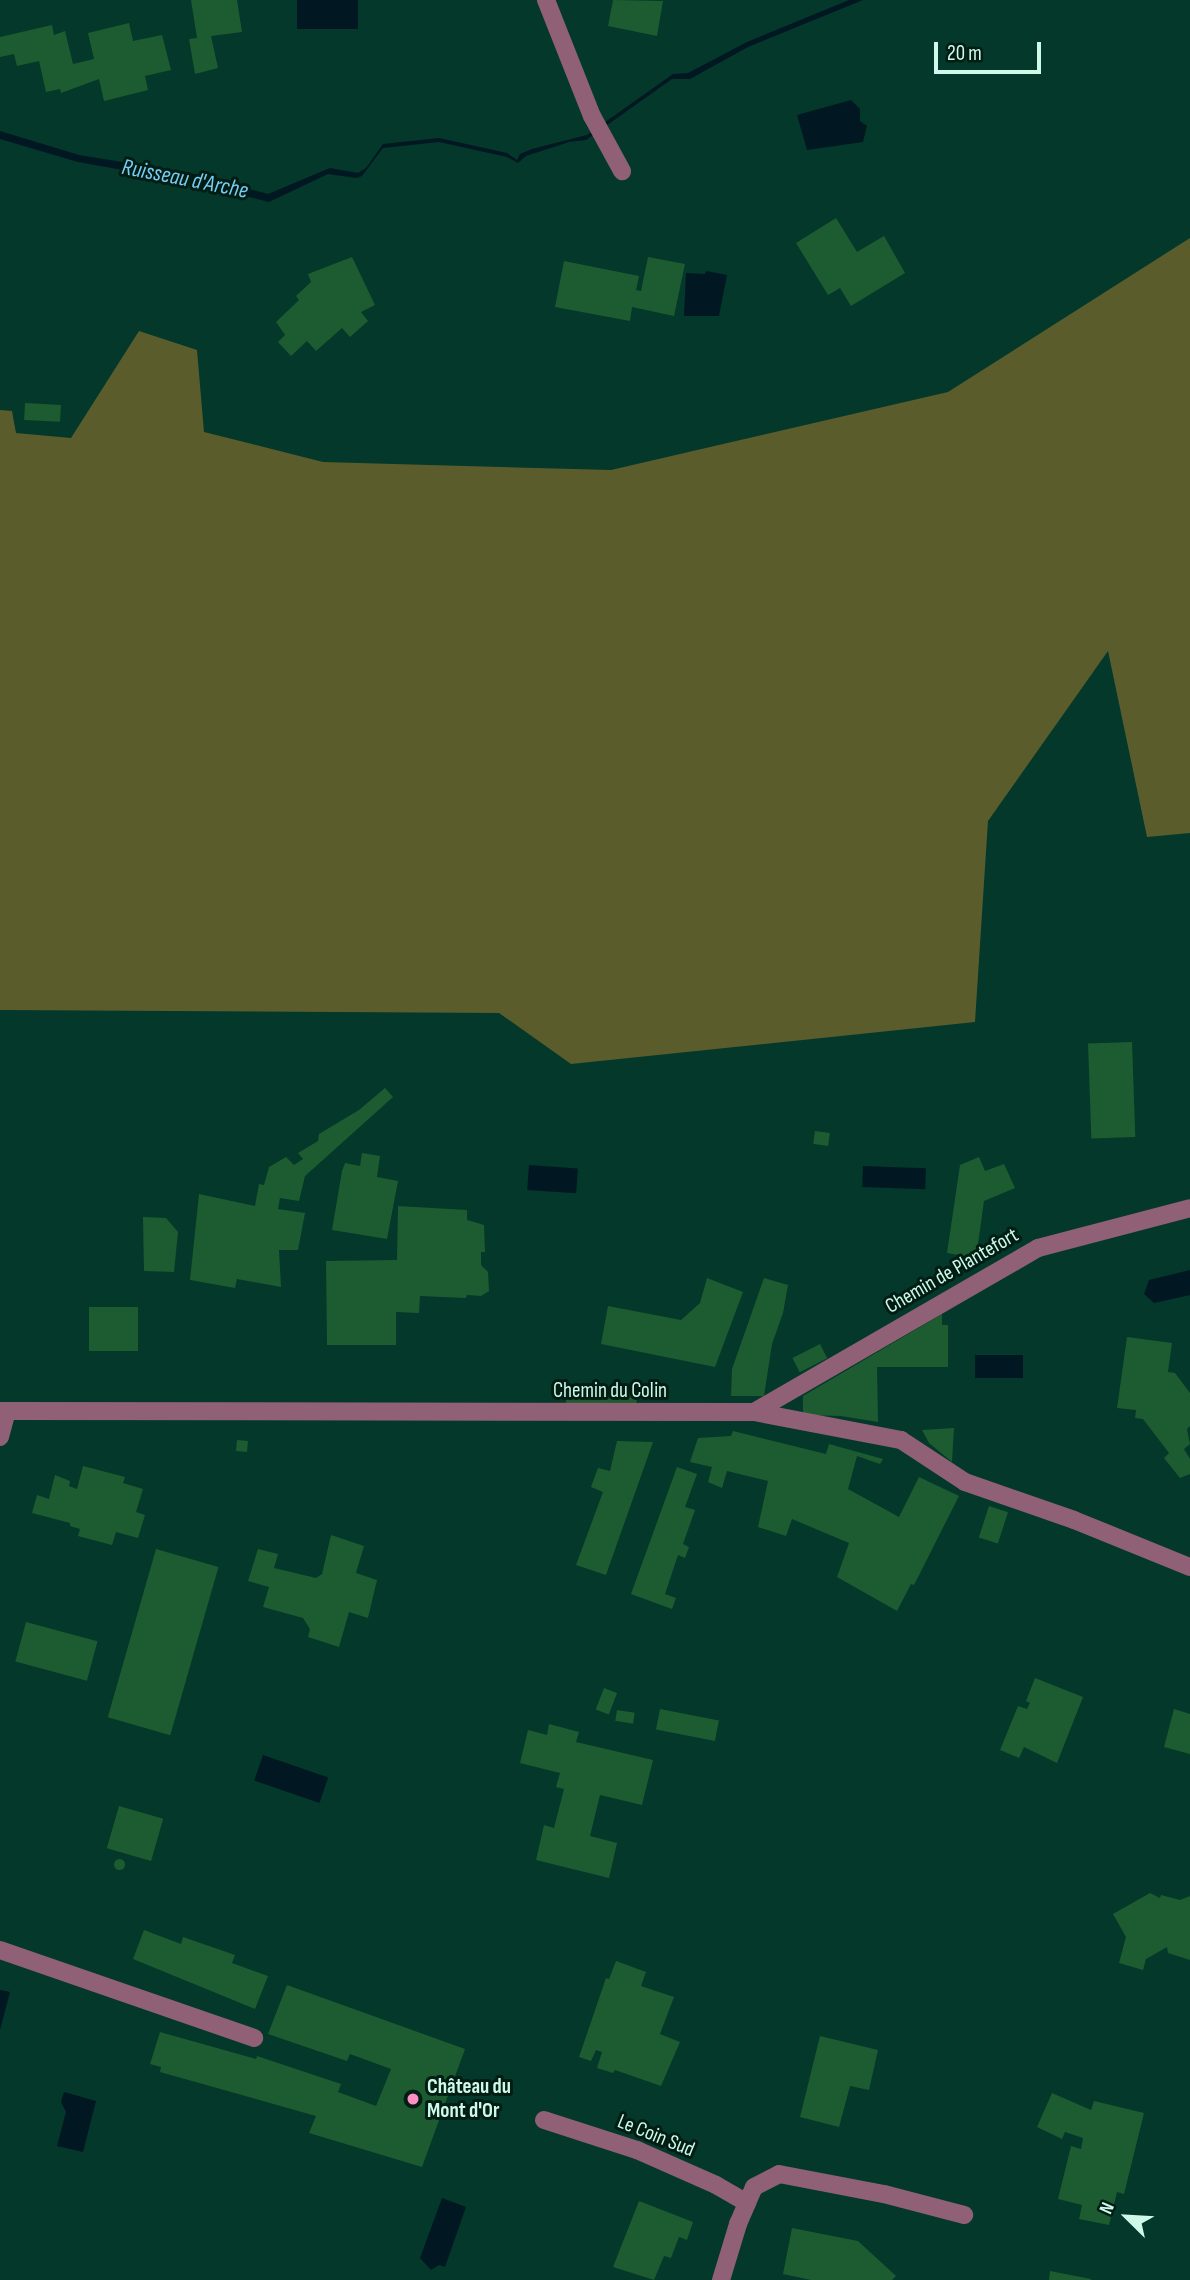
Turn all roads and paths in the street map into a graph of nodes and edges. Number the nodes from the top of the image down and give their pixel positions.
1 (546, 0) edge
2 (622, 170) dead end
3 (1190, 1208) edge
4 (4, 1411) edge
5 (754, 1412) junction
6 (0, 1437) edge
7 (1190, 1567) edge
8 (0, 1950) edge
9 (254, 2038) dead end
10 (544, 2120) dead end
11 (747, 2203) junction
12 (964, 2215) dead end
13 (721, 2280) edge

1 - 2 street
3 - 5 street, Chemin de Plantefort
4 - 5 street, Chemin du Colin
4 - 6 street
5 - 7 street, Chemin du Colin
8 - 9 street
10 - 11 street, Le Coin Sud
11 - 12 street
11 - 13 street

